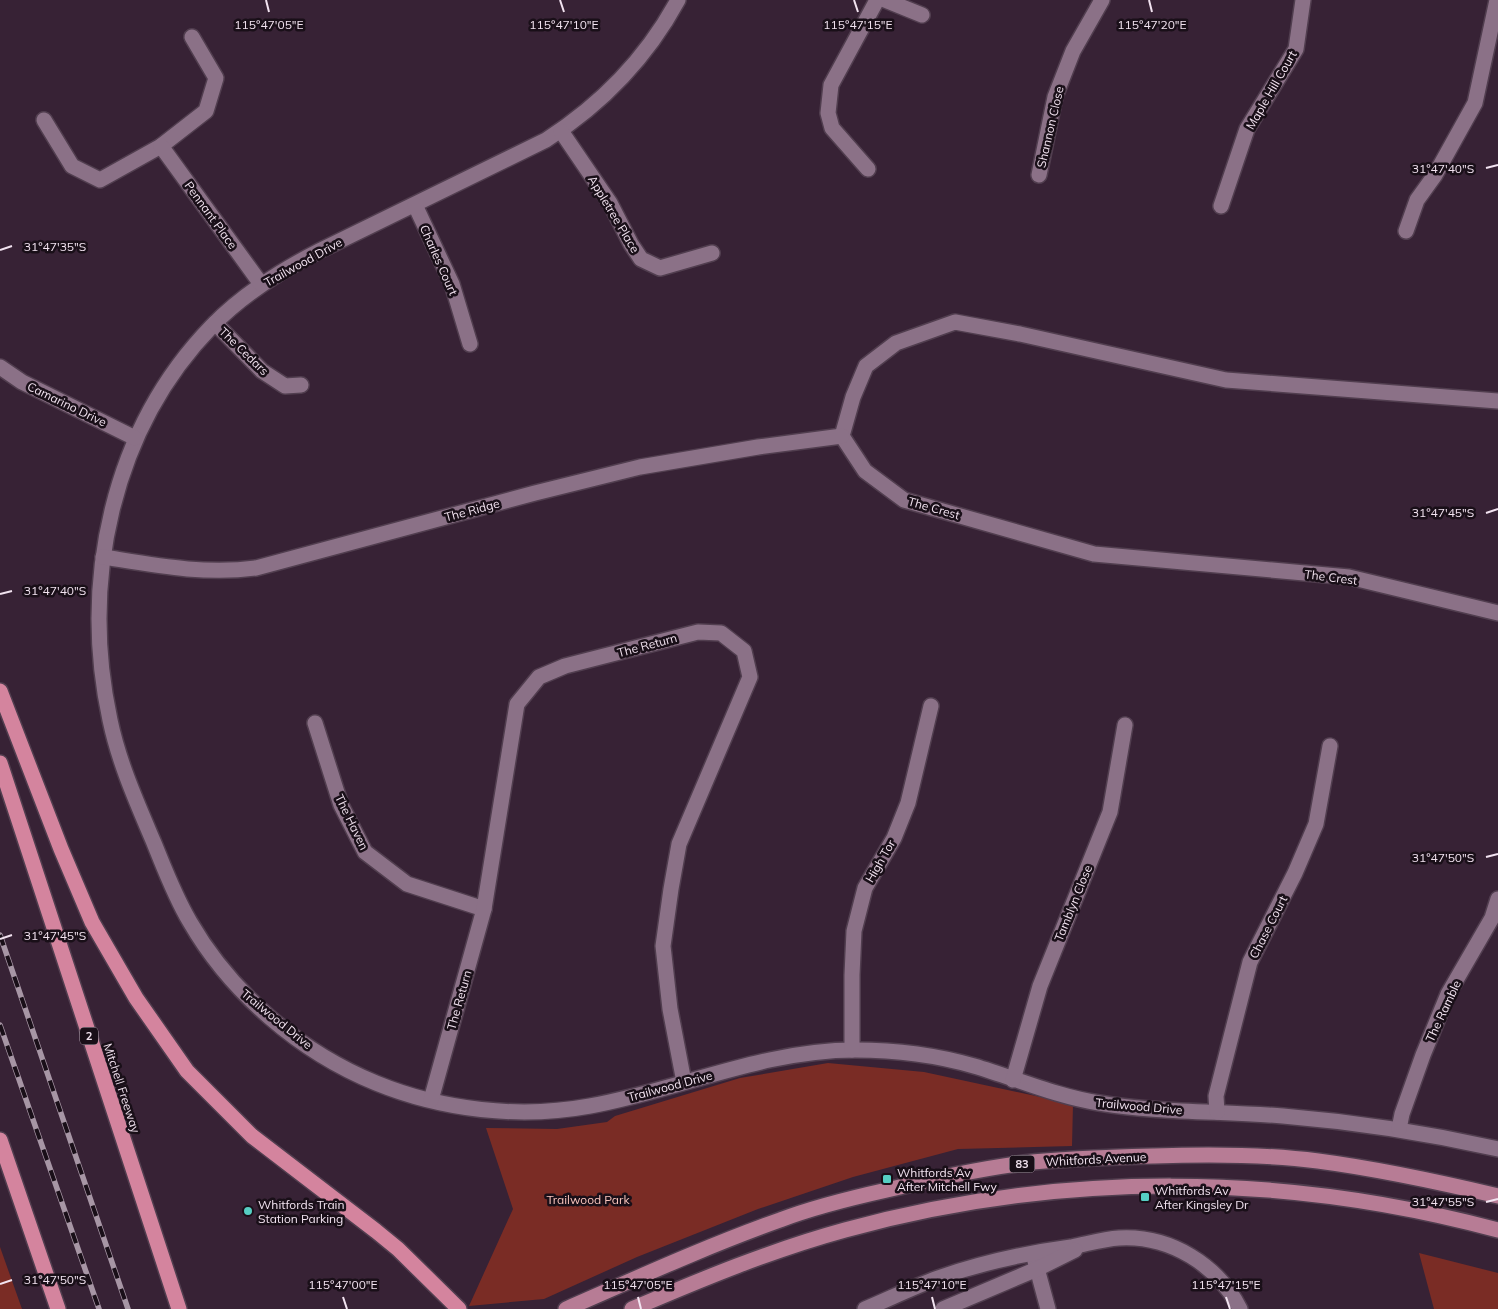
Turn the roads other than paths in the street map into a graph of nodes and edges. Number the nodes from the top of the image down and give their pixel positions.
1 (678, 0) edge
2 (877, 0) edge
3 (885, 0) edge
4 (1102, 0) edge
5 (1303, 0) edge
6 (1497, 0) edge
7 (922, 15) dead end
8 (192, 37) dead end
9 (44, 120) dead end
10 (561, 131) junction
11 (161, 146) junction
12 (868, 169) dead end
13 (1039, 175) dead end
14 (415, 205) junction
15 (1221, 206) dead end
16 (1406, 232) dead end
17 (712, 253) dead end
18 (262, 284) junction
19 (215, 323) junction
20 (470, 344) dead end
21 (0, 367) edge
22 (301, 386) dead end
23 (1498, 401) edge
24 (842, 436) junction
25 (136, 438) junction
26 (103, 557) junction
27 (1498, 613) edge
28 (0, 691) edge
29 (931, 706) dead end
30 (315, 723) dead end
31 (1126, 725) dead end
32 (1330, 746) dead end
33 (0, 763) edge
34 (1498, 898) edge
35 (484, 909) junction
36 (852, 1050) junction
37 (1013, 1080) junction
38 (684, 1082) junction
39 (431, 1100) junction
40 (1217, 1112) junction
41 (1399, 1129) junction
42 (0, 1140) edge
43 (1498, 1149) edge
44 (1498, 1196) edge
45 (1498, 1230) edge
46 (1085, 1245) junction
47 (1033, 1252) junction
48 (416, 1267) junction
49 (1037, 1269) junction
50 (58, 1309) edge
51 (179, 1309) edge
52 (444, 1309) edge
53 (459, 1309) edge
54 (566, 1309) edge
55 (632, 1309) edge
56 (865, 1309) edge
57 (943, 1309) edge
58 (1048, 1309) edge
59 (1240, 1309) edge

1 - 10 street, Trailwood Drive
2 - 12 street
3 - 7 street
4 - 13 street, Shannon Close
5 - 15 street, Maple Hill Court
6 - 16 street
8 - 11 street
9 - 11 street
10 - 14 street, Trailwood Drive
10 - 17 street, Appletree Place
11 - 18 street, Pennant Place
14 - 18 street, Trailwood Drive
14 - 20 street, Charles Court
18 - 19 street, Trailwood Drive
19 - 22 street, The Cedars
19 - 25 street, Trailwood Drive
21 - 25 street, Camarino Drive
23 - 24 street
24 - 26 street, The Ridge
24 - 27 street, The Crest
25 - 26 street, Trailwood Drive
26 - 39 street, Trailwood Drive
28 - 48 highway
29 - 36 street, High Tor
30 - 35 street, The Haven
31 - 37 street, Tamblyn Close
32 - 40 street, Chase Court
33 - 51 highway, Mitchell Freeway / 2
34 - 41 street, The Ramble
35 - 38 street, The Return
35 - 39 street, The Return
36 - 37 street, Trailwood Drive
36 - 38 street, Trailwood Drive
37 - 40 street, Trailwood Drive
38 - 39 street, Trailwood Drive
40 - 41 street, Trailwood Drive
41 - 43 street, Trailwood Drive
42 - 50 highway
44 - 54 main road, Whitfords Avenue / 83
45 - 55 main road
46 - 47 street
46 - 49 street
46 - 59 street
47 - 49 street
47 - 56 street
48 - 52 highway
48 - 53 highway
49 - 57 street
49 - 58 street

